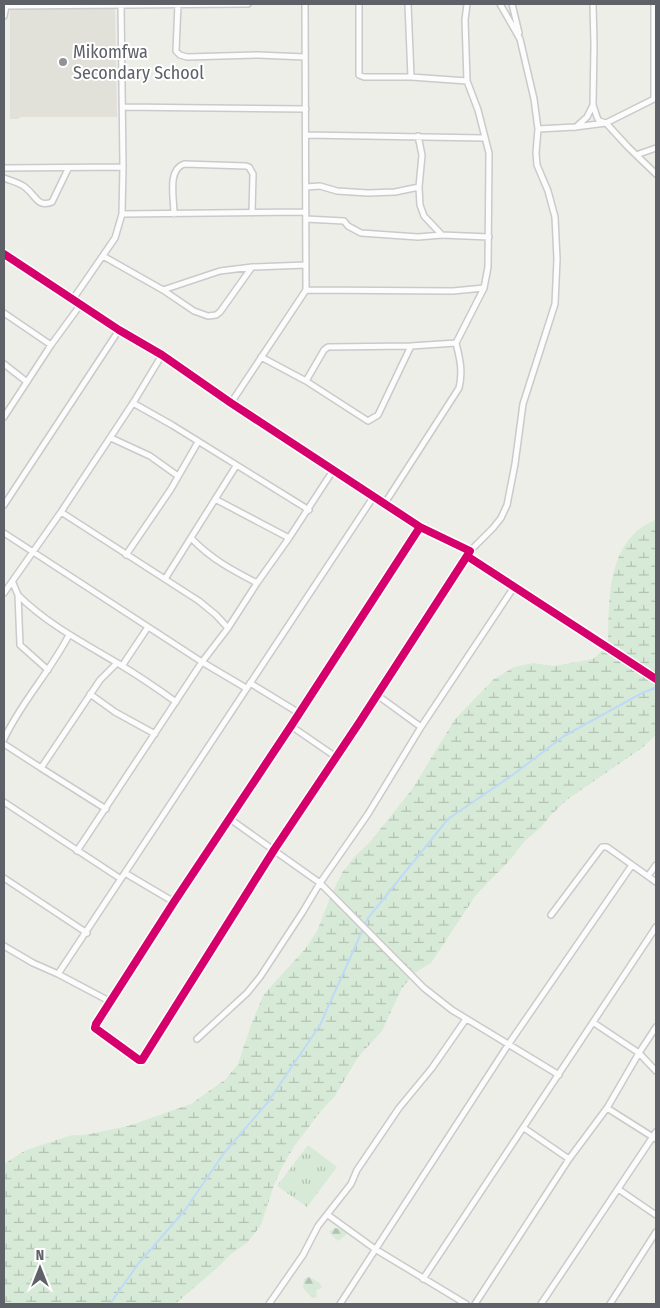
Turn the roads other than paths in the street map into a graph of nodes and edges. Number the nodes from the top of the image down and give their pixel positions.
1 (145, 4) edge
2 (178, 4) edge
3 (248, 4) edge
4 (305, 4) edge
5 (359, 4) edge
6 (408, 4) edge
7 (467, 4) edge
8 (500, 4) edge
9 (512, 4) edge
10 (593, 4) edge
11 (654, 4) edge
12 (121, 5) junction
13 (5, 6) edge
14 (4, 16) edge
15 (520, 39) junction
16 (305, 57) junction
17 (412, 77) junction
18 (467, 81) junction
19 (655, 99) edge
20 (593, 105) junction
21 (122, 107) junction
22 (306, 109) junction
23 (606, 123) junction
24 (575, 127) junction
25 (538, 129) junction
26 (306, 135) junction
27 (418, 136) junction
28 (484, 138) junction
29 (656, 148) edge
30 (636, 155) junction
31 (123, 167) junction
32 (4, 168) edge
33 (68, 169) junction
34 (656, 174) edge
35 (4, 178) edge
36 (306, 187) junction
37 (418, 187) junction
38 (306, 212) junction
39 (252, 213) junction
40 (122, 214) junction
41 (174, 214) junction
42 (306, 219) junction
43 (442, 235) junction
44 (489, 237) junction
45 (4, 254) edge
46 (103, 256) junction
47 (306, 265) junction
48 (252, 267) junction
49 (484, 288) junction
50 (163, 290) junction
51 (306, 290) junction
52 (73, 300) junction
53 (81, 304) junction
54 (4, 313) edge
55 (119, 330) junction
56 (456, 343) junction
57 (50, 345) junction
58 (411, 346) junction
59 (162, 355) junction
60 (261, 357) junction
61 (4, 364) edge
62 (306, 381) junction
63 (27, 382) junction
64 (133, 403) junction
65 (231, 403) junction
66 (4, 417) edge
67 (111, 438) junction
68 (198, 442) junction
69 (236, 466) junction
70 (334, 470) junction
71 (178, 476) junction
72 (374, 496) junction
73 (215, 499) junction
74 (385, 503) junction
75 (4, 505) edge
76 (308, 510) junction
77 (61, 512) junction
78 (420, 527) junction
79 (4, 533) edge
80 (191, 538) junction
81 (289, 538) junction
82 (470, 550) junction
83 (34, 553) junction
84 (126, 555) junction
85 (467, 556) junction
86 (165, 579) junction
87 (12, 583) junction
88 (257, 583) junction
89 (514, 587) junction
90 (4, 593) edge
91 (18, 596) junction
92 (148, 627) junction
93 (228, 628) junction
94 (69, 635) junction
95 (202, 662) junction
96 (120, 665) junction
97 (48, 670) junction
98 (656, 679) edge
99 (248, 685) junction
100 (90, 694) junction
101 (377, 695) junction
102 (176, 702) junction
103 (299, 713) junction
104 (291, 726) junction
105 (421, 727) junction
106 (155, 734) junction
107 (4, 739) edge
108 (4, 744) edge
109 (336, 757) junction
110 (41, 768) junction
111 (4, 802) edge
112 (106, 809) junction
113 (230, 819) junction
114 (274, 850) junction
115 (77, 851) junction
116 (632, 865) junction
117 (656, 865) edge
118 (125, 874) junction
119 (648, 876) junction
120 (4, 878) edge
121 (121, 879) junction
122 (656, 882) edge
123 (320, 883) junction
124 (174, 902) junction
125 (551, 915) dead end
126 (656, 927) edge
127 (86, 933) junction
128 (4, 946) edge
129 (58, 974) junction
130 (111, 1002) junction
131 (466, 1019) junction
132 (594, 1023) junction
133 (656, 1027) edge
134 (197, 1039) dead end
135 (508, 1045) junction
136 (639, 1053) junction
137 (656, 1071) edge
138 (559, 1074) junction
139 (607, 1108) junction
140 (524, 1128) junction
141 (655, 1136) edge
142 (569, 1159) junction
143 (618, 1189) junction
144 (328, 1215) junction
145 (656, 1215) edge
146 (656, 1232) edge
147 (376, 1249) junction
148 (423, 1279) junction
149 (343, 1303) edge
150 (269, 1304) edge
151 (466, 1304) edge
152 (476, 1304) edge
153 (540, 1304) edge
154 (610, 1304) edge

1 - 2 street
1 - 12 street
2 - 3 street
2 - 16 street
4 - 16 street
5 - 17 street
6 - 17 street
7 - 18 street
8 - 15 street
9 - 15 street
10 - 20 street
11 - 19 street
12 - 13 street
12 - 21 street
13 - 14 street
15 - 25 street
16 - 22 street
17 - 18 street
18 - 28 street
19 - 23 street
20 - 23 street
20 - 24 street
21 - 22 street
21 - 31 street
22 - 26 street
23 - 24 street
23 - 30 street
24 - 25 street
25 - 82 street
26 - 27 street
26 - 36 street
27 - 28 street
27 - 37 street
28 - 44 street
29 - 30 street
30 - 34 street
31 - 33 street
31 - 40 street
32 - 33 street
33 - 35 street
36 - 37 street
36 - 38 street
37 - 43 street
38 - 39 street
38 - 42 street
39 - 41 street
39 - 41 street
40 - 41 street
40 - 46 street
42 - 43 street
42 - 47 street
43 - 44 street
44 - 49 street
45 - 52 street
46 - 50 street
46 - 52 street
47 - 48 street
47 - 51 street
48 - 50 street
48 - 50 street
49 - 51 street
49 - 56 street
51 - 60 street
52 - 53 street
53 - 55 street
53 - 57 street
54 - 57 street
55 - 59 street
55 - 75 street
56 - 58 street
56 - 74 street
57 - 63 street
58 - 62 street
58 - 62 street
59 - 64 street
59 - 65 street
60 - 62 street
60 - 65 street
61 - 63 street
63 - 66 street
64 - 67 street
64 - 68 street
65 - 70 street
67 - 71 street
67 - 77 street
68 - 69 street
68 - 71 street
69 - 73 street
69 - 76 street
70 - 72 street
70 - 76 street
71 - 84 street
72 - 74 street
72 - 99 street
73 - 80 street
73 - 81 street
74 - 78 street
76 - 81 street
77 - 83 street
77 - 84 street
78 - 82 street
78 - 103 street
79 - 83 street
80 - 86 street
80 - 88 street
81 - 88 street
82 - 85 street
83 - 87 street
83 - 92 street
84 - 86 street
85 - 89 street
85 - 101 street
86 - 93 street
87 - 90 street
87 - 91 street
88 - 93 street
89 - 98 street
89 - 105 street
91 - 94 street
91 - 97 street
92 - 95 street
92 - 96 street
93 - 95 street
94 - 96 street
94 - 97 street
95 - 99 street
95 - 102 street
96 - 100 street
96 - 102 street
97 - 107 street
99 - 103 street
99 - 118 street
100 - 106 street
100 - 110 street
101 - 105 street
101 - 109 street
102 - 106 street
103 - 104 street
104 - 109 street
104 - 113 street
105 - 123 street
106 - 112 street
108 - 110 street
109 - 114 street
110 - 112 street
111 - 115 street
112 - 115 street
113 - 114 street
113 - 124 street
114 - 123 street
114 - 130 street
115 - 121 street
116 - 119 street
116 - 125 street
116 - 135 street
117 - 119 street
118 - 121 street
118 - 124 street
119 - 122 street
120 - 127 street
121 - 127 street
123 - 131 street
123 - 134 street
124 - 130 street
126 - 132 street
127 - 129 street
128 - 129 street
129 - 130 street
131 - 135 street
131 - 144 street
132 - 136 street
132 - 138 street
133 - 136 street
135 - 138 street
135 - 147 street
136 - 137 street
136 - 139 street
138 - 140 street
139 - 141 street
139 - 142 street
140 - 142 street
140 - 148 street
141 - 143 street
142 - 152 street
143 - 145 street
143 - 153 street
144 - 147 street
144 - 150 street
146 - 154 street
147 - 148 street
147 - 149 street
148 - 151 street

